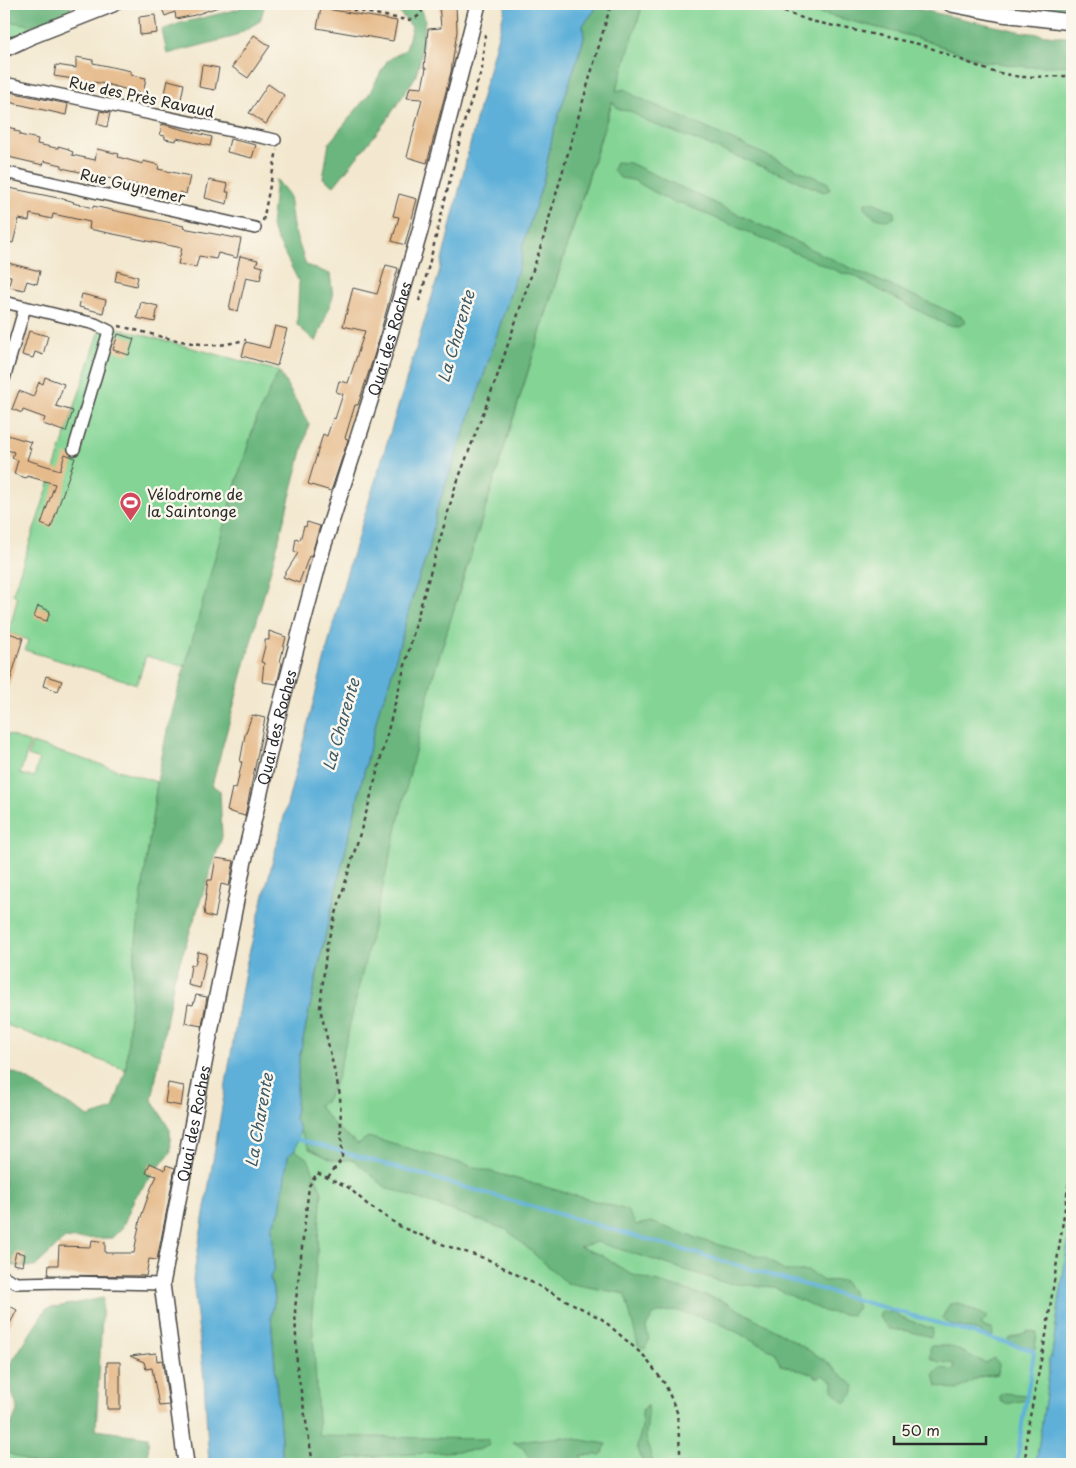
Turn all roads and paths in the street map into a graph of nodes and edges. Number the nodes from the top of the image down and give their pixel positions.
1 (113, 4) edge
2 (422, 4) edge
3 (478, 4) edge
4 (610, 4) edge
5 (761, 4) edge
6 (951, 4) edge
7 (337, 7) dead end
8 (1072, 22) edge
9 (485, 29) dead end
10 (4, 50) edge
11 (1072, 76) edge
12 (4, 83) edge
13 (275, 140) joint
14 (4, 172) edge
15 (255, 228) joint
16 (419, 301) dead end
17 (4, 302) edge
18 (25, 307) junction
19 (95, 324) junction
20 (246, 340) dead end
21 (4, 379) edge
22 (74, 449) dead end
23 (1072, 1161) edge
24 (328, 1177) junction
25 (4, 1277) edge
26 (162, 1284) junction
27 (186, 1464) edge
28 (313, 1464) edge
29 (681, 1464) edge
30 (1025, 1464) edge

1 - 10 street
2 - 7 path
3 - 26 street, Quai des Roches
4 - 24 path
5 - 11 path
6 - 8 street
9 - 16 path
12 - 13 street, Rue des Près Ravaud
13 - 15 path
14 - 15 street, Rue Guynemer
17 - 18 street
18 - 19 street
18 - 21 street
19 - 20 path
19 - 22 street
23 - 30 path
24 - 28 path
24 - 29 path
25 - 26 street
26 - 27 street, Quai des Roches

